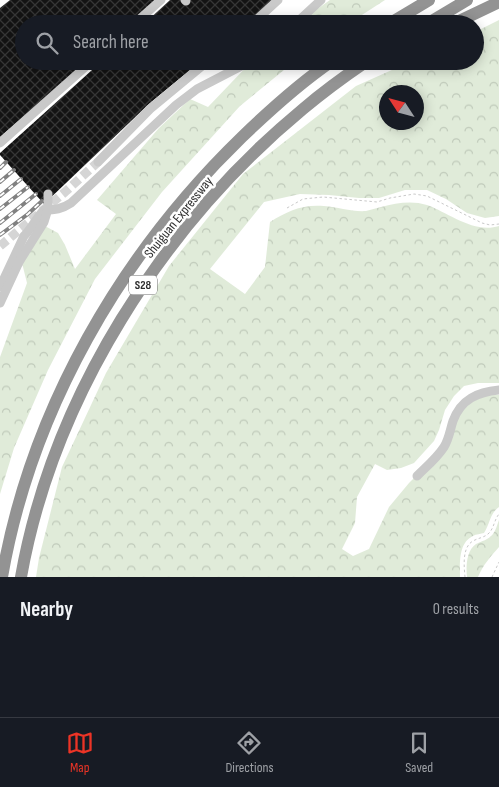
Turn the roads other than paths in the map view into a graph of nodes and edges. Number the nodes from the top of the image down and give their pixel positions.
1 (161, 0) edge
2 (278, 0) edge
3 (321, 0) edge
4 (467, 0) edge
5 (426, 2) edge
6 (499, 2) edge
7 (144, 15) edge
8 (262, 15) edge
9 (305, 15) edge
10 (404, 15) edge
11 (442, 15) edge
12 (472, 15) edge
13 (82, 70) edge
14 (197, 70) edge
15 (234, 70) edge
16 (320, 70) edge
17 (355, 70) edge
18 (0, 143) edge
19 (98, 162) tunnel mouth
20 (48, 194) dead end
21 (0, 287) edge
22 (0, 303) edge
23 (499, 390) edge
24 (417, 476) dead end
25 (2, 577) edge
26 (22, 577) edge

1 - 7 lane
2 - 8 lane
3 - 9 lane
4 - 11 highway
5 - 10 highway
6 - 12 highway
13 - 18 lane
14 - 19 lane
15 - 21 lane
16 - 25 highway, Shuiguan Expressway / S28
17 - 26 highway, Shuiguan Expressway / S28
20 - 22 lane, bridge
23 - 24 lane

